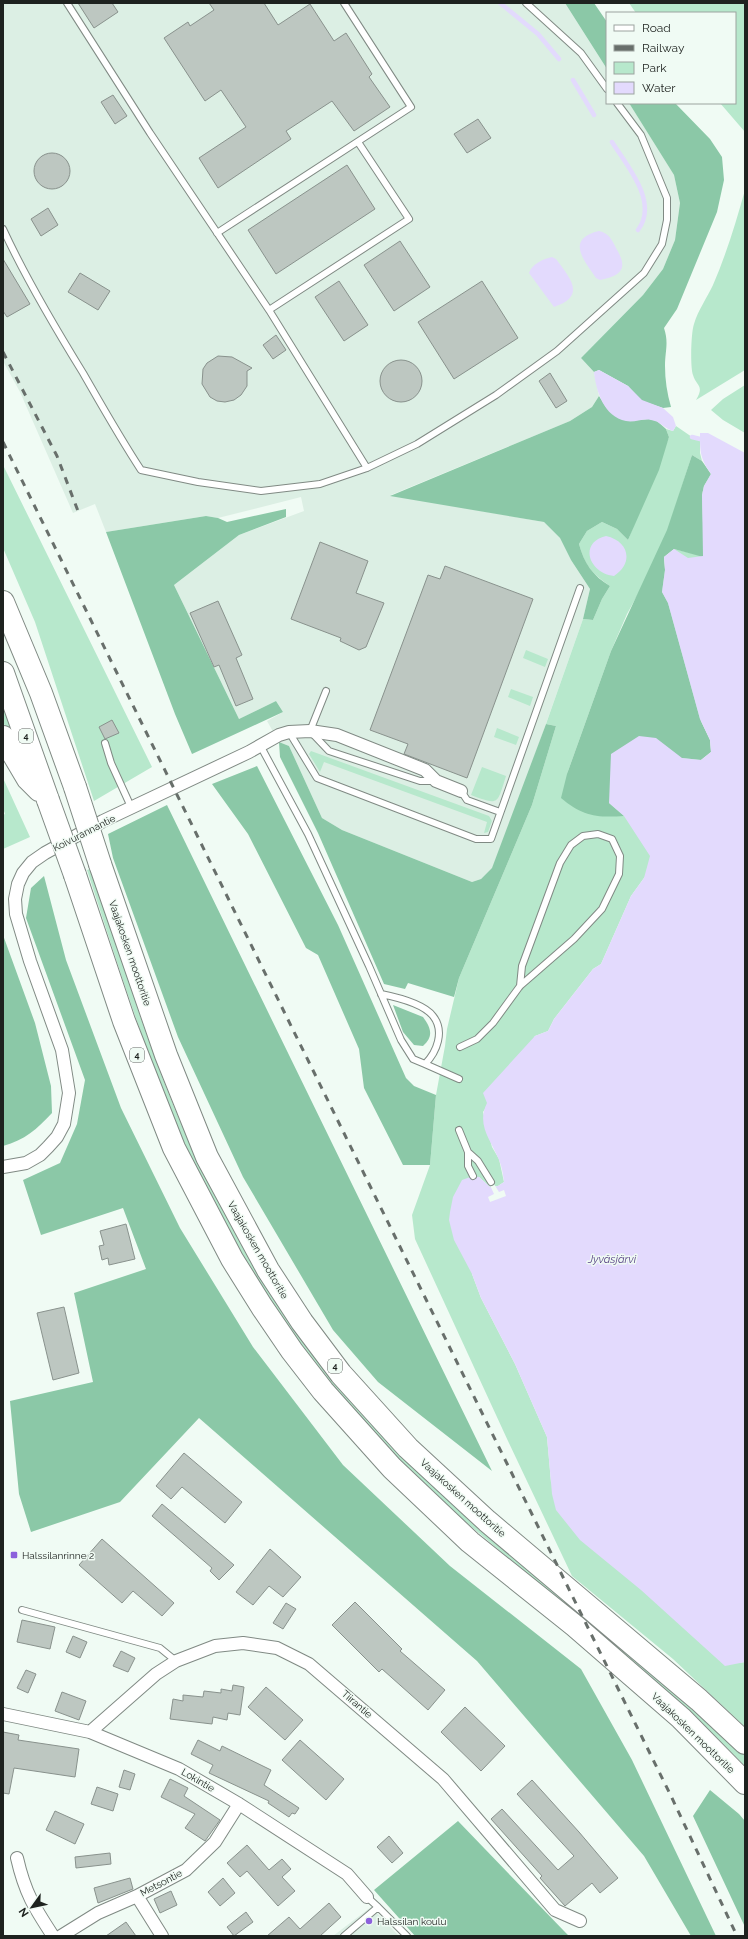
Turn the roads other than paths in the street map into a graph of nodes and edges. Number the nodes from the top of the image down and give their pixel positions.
1 (67, 3) edge
2 (344, 3) edge
3 (526, 3) edge
4 (606, 88) edge
5 (618, 104) edge
6 (358, 142) junction
7 (3, 229) edge
8 (217, 233) junction
9 (269, 310) junction
10 (367, 468) junction
11 (580, 588) dead end
12 (3, 602) edge
13 (3, 673) edge
14 (326, 691) dead end
15 (310, 731) junction
16 (289, 732) junction
17 (3, 737) edge
18 (106, 743) dead end
19 (260, 745) junction
20 (436, 781) junction
21 (461, 791) joint
22 (48, 800) junction
23 (132, 809) junction
24 (500, 812) junction
25 (520, 986) junction
26 (381, 994) junction
27 (460, 1047) dead end
28 (425, 1064) junction
29 (459, 1079) dead end
30 (459, 1130) dead end
31 (468, 1152) junction
32 (3, 1167) edge
33 (473, 1176) dead end
34 (491, 1182) dead end
35 (22, 1610) dead end
36 (176, 1661) junction
37 (3, 1714) edge
38 (90, 1732) junction
39 (745, 1743) edge
40 (745, 1783) edge
41 (239, 1804) junction
42 (18, 1858) dead end
43 (137, 1896) junction
44 (367, 1896) joint
45 (378, 1907) junction
46 (580, 1921) dead end
47 (53, 1936) edge
48 (61, 1936) edge
49 (162, 1936) edge
50 (344, 1936) edge
51 (407, 1936) edge

1 - 8 lane
2 - 6 lane
3 - 4 lane
5 - 10 lane
6 - 8 lane
6 - 9 lane
7 - 10 lane
8 - 9 lane
9 - 10 lane
11 - 24 lane
12 - 39 highway, Vaajakosken moottoritie / 4, bridge
13 - 22 highway, Vaajakosken moottoritie / 4
14 - 15 lane
15 - 16 street, Koivurannantie
15 - 20 street, Koivurannantie
15 - 20 lane
16 - 19 street, Koivurannantie
16 - 24 lane
17 - 22 highway
18 - 23 lane
19 - 23 street, Koivurannantie
19 - 26 lane
20 - 21 street, Koivurannantie
21 - 24 lane
22 - 40 highway, Vaajakosken moottoritie / 4, bridge
23 - 32 street, Koivurannantie
25 - 25 lane
25 - 27 lane
26 - 28 lane
26 - 28 lane
28 - 29 lane
30 - 31 lane
31 - 33 lane
31 - 34 lane
35 - 36 lane
36 - 38 street, Tiirantie
36 - 46 street, Tiirantie
37 - 38 street, Lokintie
38 - 41 street, Lokintie
41 - 43 street, Metsontie
41 - 44 street, Lokintie
42 - 47 street
43 - 48 street, Metsontie
43 - 49 street
44 - 45 lane
45 - 50 lane
45 - 51 lane

